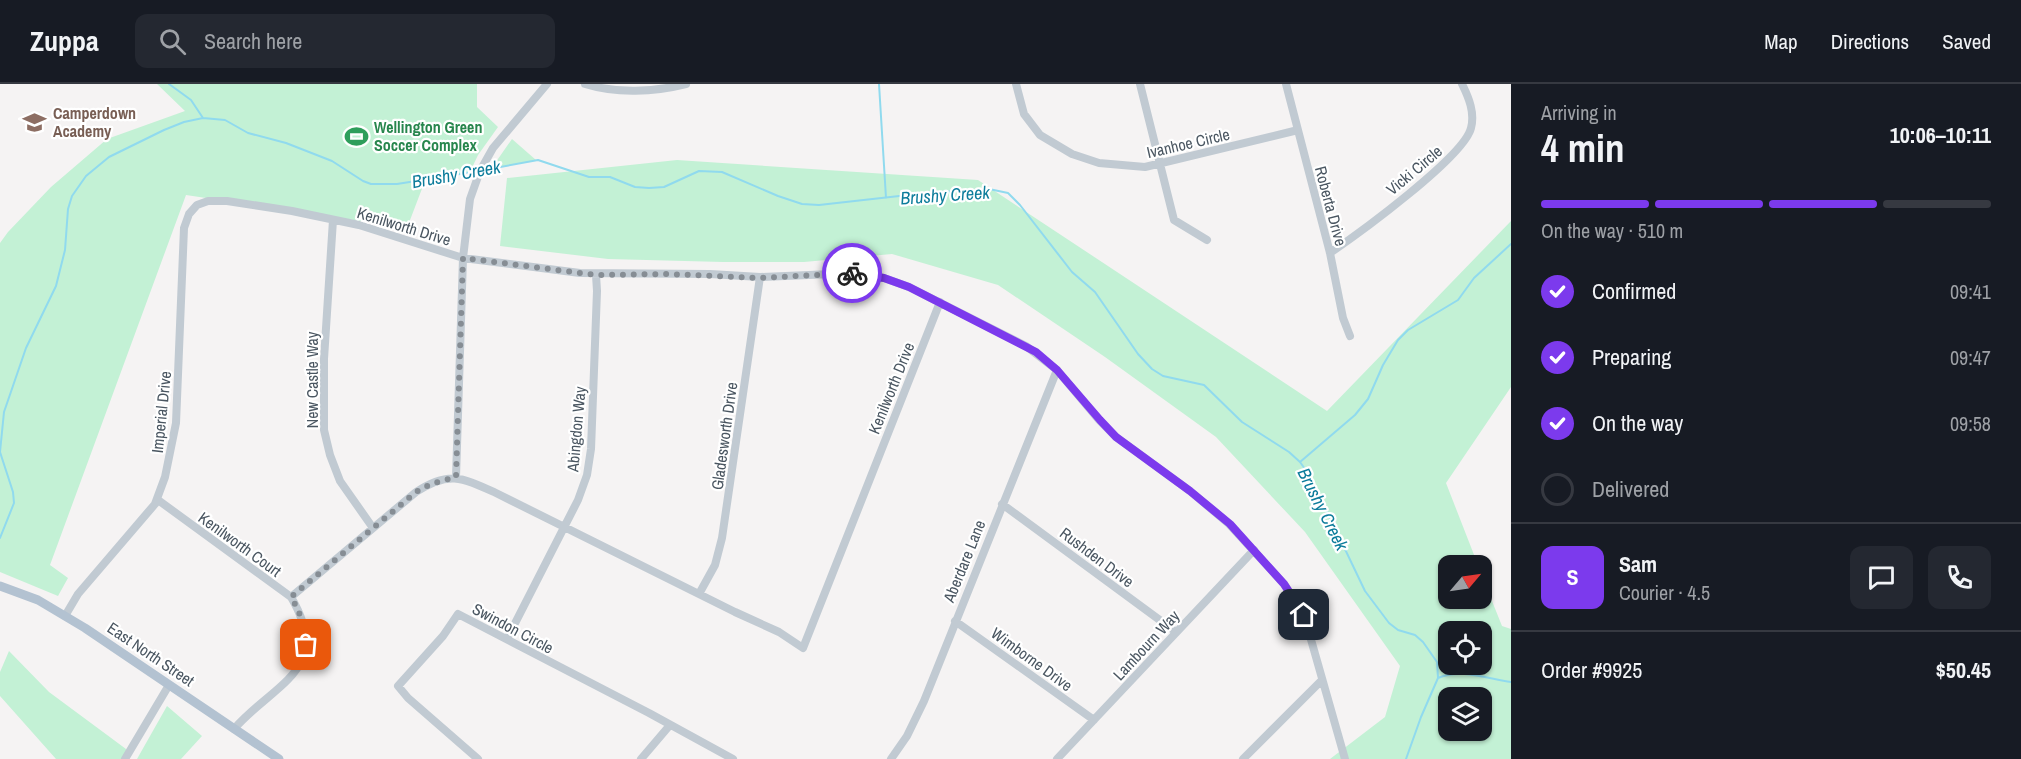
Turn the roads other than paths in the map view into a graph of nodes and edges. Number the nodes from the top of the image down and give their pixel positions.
1 (547, 84) edge
2 (585, 84) edge
3 (686, 84) edge
4 (1016, 84) edge
5 (1140, 84) edge
6 (1286, 84) edge
7 (1462, 84) edge
8 (1298, 130) junction
9 (1159, 164) junction
10 (189, 214) joint
11 (333, 220) junction
12 (1207, 240) dead end
13 (1330, 252) junction
14 (463, 258) junction
15 (596, 275) junction
16 (760, 278) junction
17 (940, 302) junction
18 (1350, 336) dead end
19 (1057, 370) junction
20 (456, 477) junction
21 (158, 500) junction
22 (1002, 504) junction
23 (564, 526) junction
24 (372, 528) junction
25 (1254, 550) junction
26 (0, 586) edge
27 (699, 594) junction
28 (291, 597) junction
29 (65, 616) junction
30 (955, 621) junction
31 (1176, 632) junction
32 (507, 639) junction
33 (1322, 680) junction
34 (170, 685) junction
35 (1094, 720) junction
36 (670, 725) junction
37 (234, 729) junction
38 (125, 759) edge
39 (279, 759) edge
40 (478, 759) edge
41 (641, 759) edge
42 (733, 759) edge
43 (891, 759) edge
44 (1057, 759) edge
45 (1243, 759) edge
46 (1345, 759) edge

1 - 14 street
2 - 3 street
4 - 9 street, Ivanhoe Circle
5 - 9 street
6 - 8 street, Roberta Drive
7 - 13 street, Vicki Circle
8 - 9 street, Ivanhoe Circle
8 - 13 street, Roberta Drive
9 - 12 street
10 - 11 street, Kenilworth Drive
10 - 21 street, Imperial Drive
11 - 14 street, Kenilworth Drive
11 - 24 street, New Castle Way
13 - 18 street, Roberta Drive
14 - 15 street, Kenilworth Drive
14 - 20 street
15 - 16 street, Kenilworth Drive
15 - 23 street, Abingdon Way
16 - 17 street, Kenilworth Drive
16 - 27 street, Gladesworth Drive
17 - 19 street
17 - 27 street, Kenilworth Drive
19 - 22 street, Aberdare Lane
19 - 25 street
20 - 23 street, Kenilworth Drive
20 - 24 street
21 - 28 street, Kenilworth Court
21 - 29 street, Imperial Drive
22 - 30 street, Aberdare Lane
22 - 31 street, Rushden Drive
23 - 27 street, Kenilworth Drive
23 - 32 street, Abingdon Way
24 - 28 street
25 - 31 street, Lambourn Way
25 - 33 street
26 - 29 main road, East North Street
28 - 37 street, Kenilworth Court
29 - 34 main road, East North Street
30 - 35 street, Wimborne Drive
30 - 43 street, Aberdare Lane
31 - 35 street, Lambourn Way
32 - 36 street, Swindon Circle
32 - 40 street, Swindon Circle
33 - 45 street
33 - 46 street
34 - 37 main road, East North Street
34 - 38 street
35 - 44 street, Lambourn Way
36 - 41 street
36 - 42 street, Swindon Circle
37 - 39 main road, East North Street

